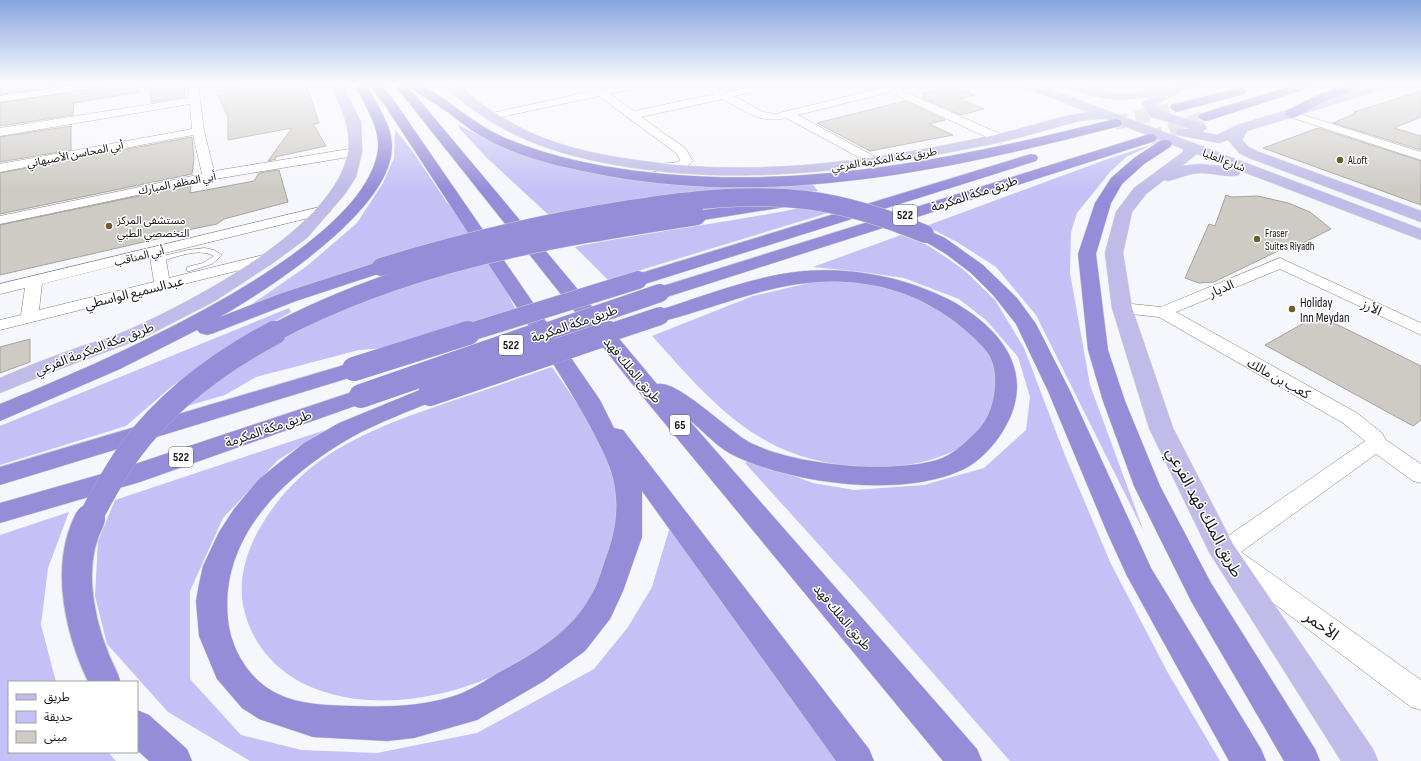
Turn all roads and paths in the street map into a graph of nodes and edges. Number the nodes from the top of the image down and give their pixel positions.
1 (76, 120) edge
2 (197, 120) edge
3 (353, 120) edge
4 (378, 120) edge
5 (401, 120) edge
6 (429, 120) edge
7 (465, 120) edge
8 (499, 120) edge
9 (639, 120) edge
10 (798, 120) edge
11 (959, 120) edge
12 (1055, 120) edge
13 (1068, 120) edge
14 (1106, 120) edge
15 (1110, 120) edge
16 (1139, 120) edge
17 (1170, 120) tunnel mouth
18 (1265, 120) edge
19 (1272, 120) edge
20 (1308, 120) edge
21 (1118, 123) junction
22 (1242, 128) junction
23 (1031, 130) junction
24 (198, 131) junction
25 (0, 132) edge
26 (1166, 138) junction
27 (1002, 139) junction
28 (1025, 147) junction
29 (1190, 147) junction
30 (355, 152) junction
31 (1421, 156) edge
32 (875, 162) junction
33 (0, 168) edge
34 (653, 168) junction
35 (1031, 175) junction
36 (209, 176) junction
37 (1140, 191) junction
38 (324, 210) junction
39 (1421, 217) edge
40 (0, 220) edge
41 (1421, 223) edge
42 (1421, 236) edge
43 (1421, 243) edge
44 (158, 256) junction
45 (267, 259) junction
46 (1280, 264) joint
47 (190, 269) dead end
48 (34, 281) junction
49 (162, 284) junction
50 (0, 289) edge
51 (1122, 308) junction
52 (1163, 312) junction
53 (660, 316) junction
54 (29, 318) junction
55 (0, 325) edge
56 (1421, 330) edge
57 (105, 369) junction
58 (637, 375) junction
59 (0, 386) edge
60 (430, 394) junction
61 (584, 394) junction
62 (0, 413) edge
63 (1376, 444) junction
64 (131, 475) junction
65 (1421, 475) edge
66 (0, 476) edge
67 (0, 513) edge
68 (1223, 552) junction
69 (104, 681) edge
70 (1421, 697) edge
71 (138, 728) edge
72 (175, 761) edge
73 (858, 761) edge
74 (965, 761) edge
75 (1249, 761) edge
76 (1303, 761) edge
77 (1361, 761) edge

1 - 25 street
2 - 24 street
3 - 30 main road
4 - 57 highway
5 - 61 highway
6 - 58 highway, طريق الملك فهد / 65
7 - 28 highway
8 - 34 main road
9 - 34 street
10 - 32 street
11 - 27 street
12 - 23 main road
13 - 23 main road, طريق مكة المكرمة الفرعي
14 - 21 main road, طريق مكة المكرمة الفرعي
15 - 21 main road, شارع العليا
16 - 26 main road, شارع العليا
17 - 18 main road
19 - 22 main road
20 - 31 street
21 - 28 highway
21 - 29 main road, شارع العليا
21 - 66 highway, طريق مكة المكرمة / 522, bridge
22 - 26 main road
22 - 39 main road
23 - 27 main road, طريق مكة المكرمة الفرعي
24 - 33 street, أبي المحاسن الأصبهاني
24 - 36 street
26 - 35 highway, طريق مكة المكرمة / 522
26 - 41 main road, شارع العليا
26 - 76 highway
27 - 32 main road, طريق مكة المكرمة الفرعي
28 - 69 highway, bridge
29 - 37 main road
29 - 42 main road, شارع العليا
30 - 36 street, أبي المظفر المبارك
30 - 38 main road
32 - 34 main road, طريق مكة المكرمة الفرعي
35 - 53 highway
35 - 64 highway, طريق مكة المكرمة / 522, bridge
36 - 40 street, أبي المظفر المبارك
37 - 43 main road
37 - 51 main road
38 - 44 street, أبي المناقب
38 - 45 main road, طريق مكة المكرمة الفرعي
44 - 47 lane
44 - 48 street, أبي المناقب
44 - 49 street
45 - 49 street, عبدالسميع الواسطي
45 - 59 main road, طريق مكة المكرمة الفرعي
46 - 52 street, الديار
46 - 56 street, الأرز
48 - 50 street, أبي المناقب
48 - 54 street
49 - 54 street, عبدالسميع الواسطي
51 - 52 street, كعب بن مالك
51 - 68 main road, طريق الملك فهد الفرعي
52 - 63 street, كعب بن مالك
53 - 58 highway
53 - 60 highway, bridge
54 - 55 street, عبدالسميع الواسطي
57 - 62 highway
57 - 75 highway, bridge
58 - 74 highway, طريق الملك فهد / 65
60 - 61 highway
60 - 64 highway
61 - 73 highway
63 - 65 street, كعب بن مالك
63 - 68 street
64 - 67 highway, طريق مكة المكرمة / 522
68 - 70 street, الأحمر
68 - 77 main road, طريق الملك فهد الفرعي
71 - 72 highway

